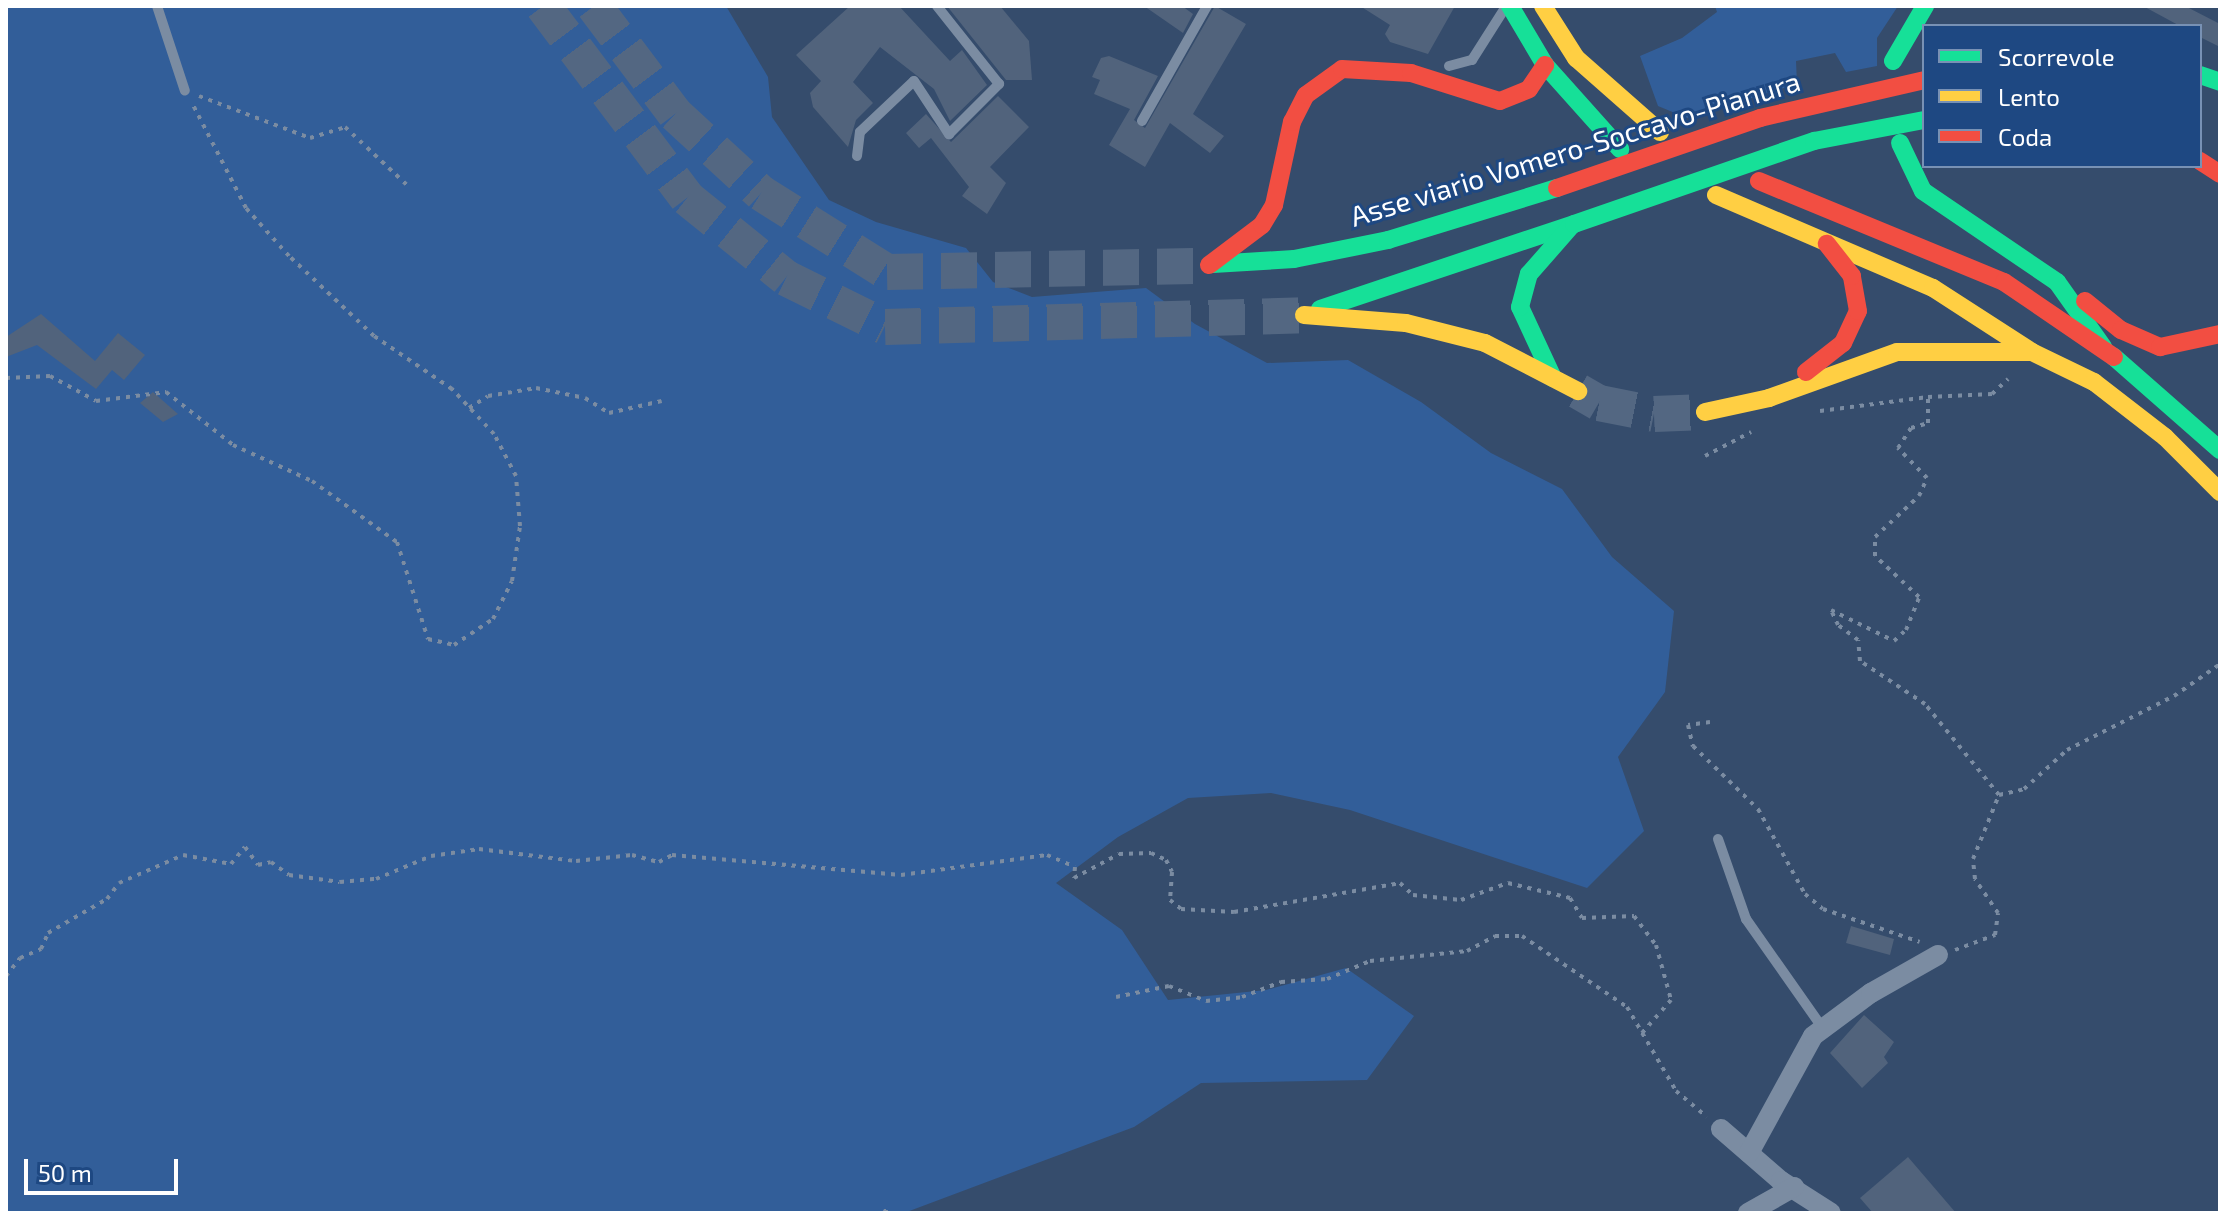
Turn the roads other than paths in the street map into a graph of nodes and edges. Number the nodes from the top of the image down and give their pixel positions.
1 (157, 6) edge
2 (937, 6) edge
3 (1207, 6) edge
4 (1508, 6) edge
5 (1543, 6) edge
6 (1925, 6) edge
7 (1893, 61) dead end
8 (1545, 65) junction
9 (1449, 66) dead end
10 (1922, 80) edge
11 (185, 91) road end
12 (1922, 120) edge
13 (1142, 121) dead end
14 (1660, 132) dead end
15 (1900, 143) dead end
16 (1620, 149) dead end
17 (857, 156) dead end
18 (2202, 162) edge
19 (2220, 174) edge
20 (1759, 181) dead end
21 (1716, 195) dead end
22 (1574, 224) junction
23 (1827, 244) junction
24 (2057, 282) junction
25 (2220, 334) edge
26 (2103, 347) junction
27 (2032, 352) junction
28 (1553, 378) junction
29 (1578, 391) tunnel mouth
30 (1769, 398) junction
31 (1705, 412) tunnel mouth
32 (2220, 450) edge
33 (2220, 492) edge
34 (1718, 839) dead end
35 (1933, 956) road end
36 (1824, 1030) junction
37 (1721, 1129) road end
38 (1749, 1153) junction
39 (1794, 1187) junction
40 (1748, 1213) edge
41 (1831, 1213) edge

1 - 11 lane
2 - 17 lane
3 - 13 lane
4 - 8 main road
4 - 9 lane
5 - 14 main road
6 - 7 main road
8 - 10 main road, Asse viario Vomero-Soccavo-Pianura, bridge
8 - 16 main road
12 - 22 main road, bridge
15 - 24 main road
18 - 19 main road
20 - 26 main road
21 - 23 main road
22 - 28 main road
22 - 28 main road
23 - 27 main road
23 - 30 main road
24 - 25 main road
24 - 26 main road
26 - 32 main road
27 - 30 main road
27 - 33 main road
28 - 29 main road
30 - 31 main road
34 - 36 lane
35 - 36 street
36 - 38 street
37 - 38 street
38 - 39 street
39 - 40 street
39 - 41 street

